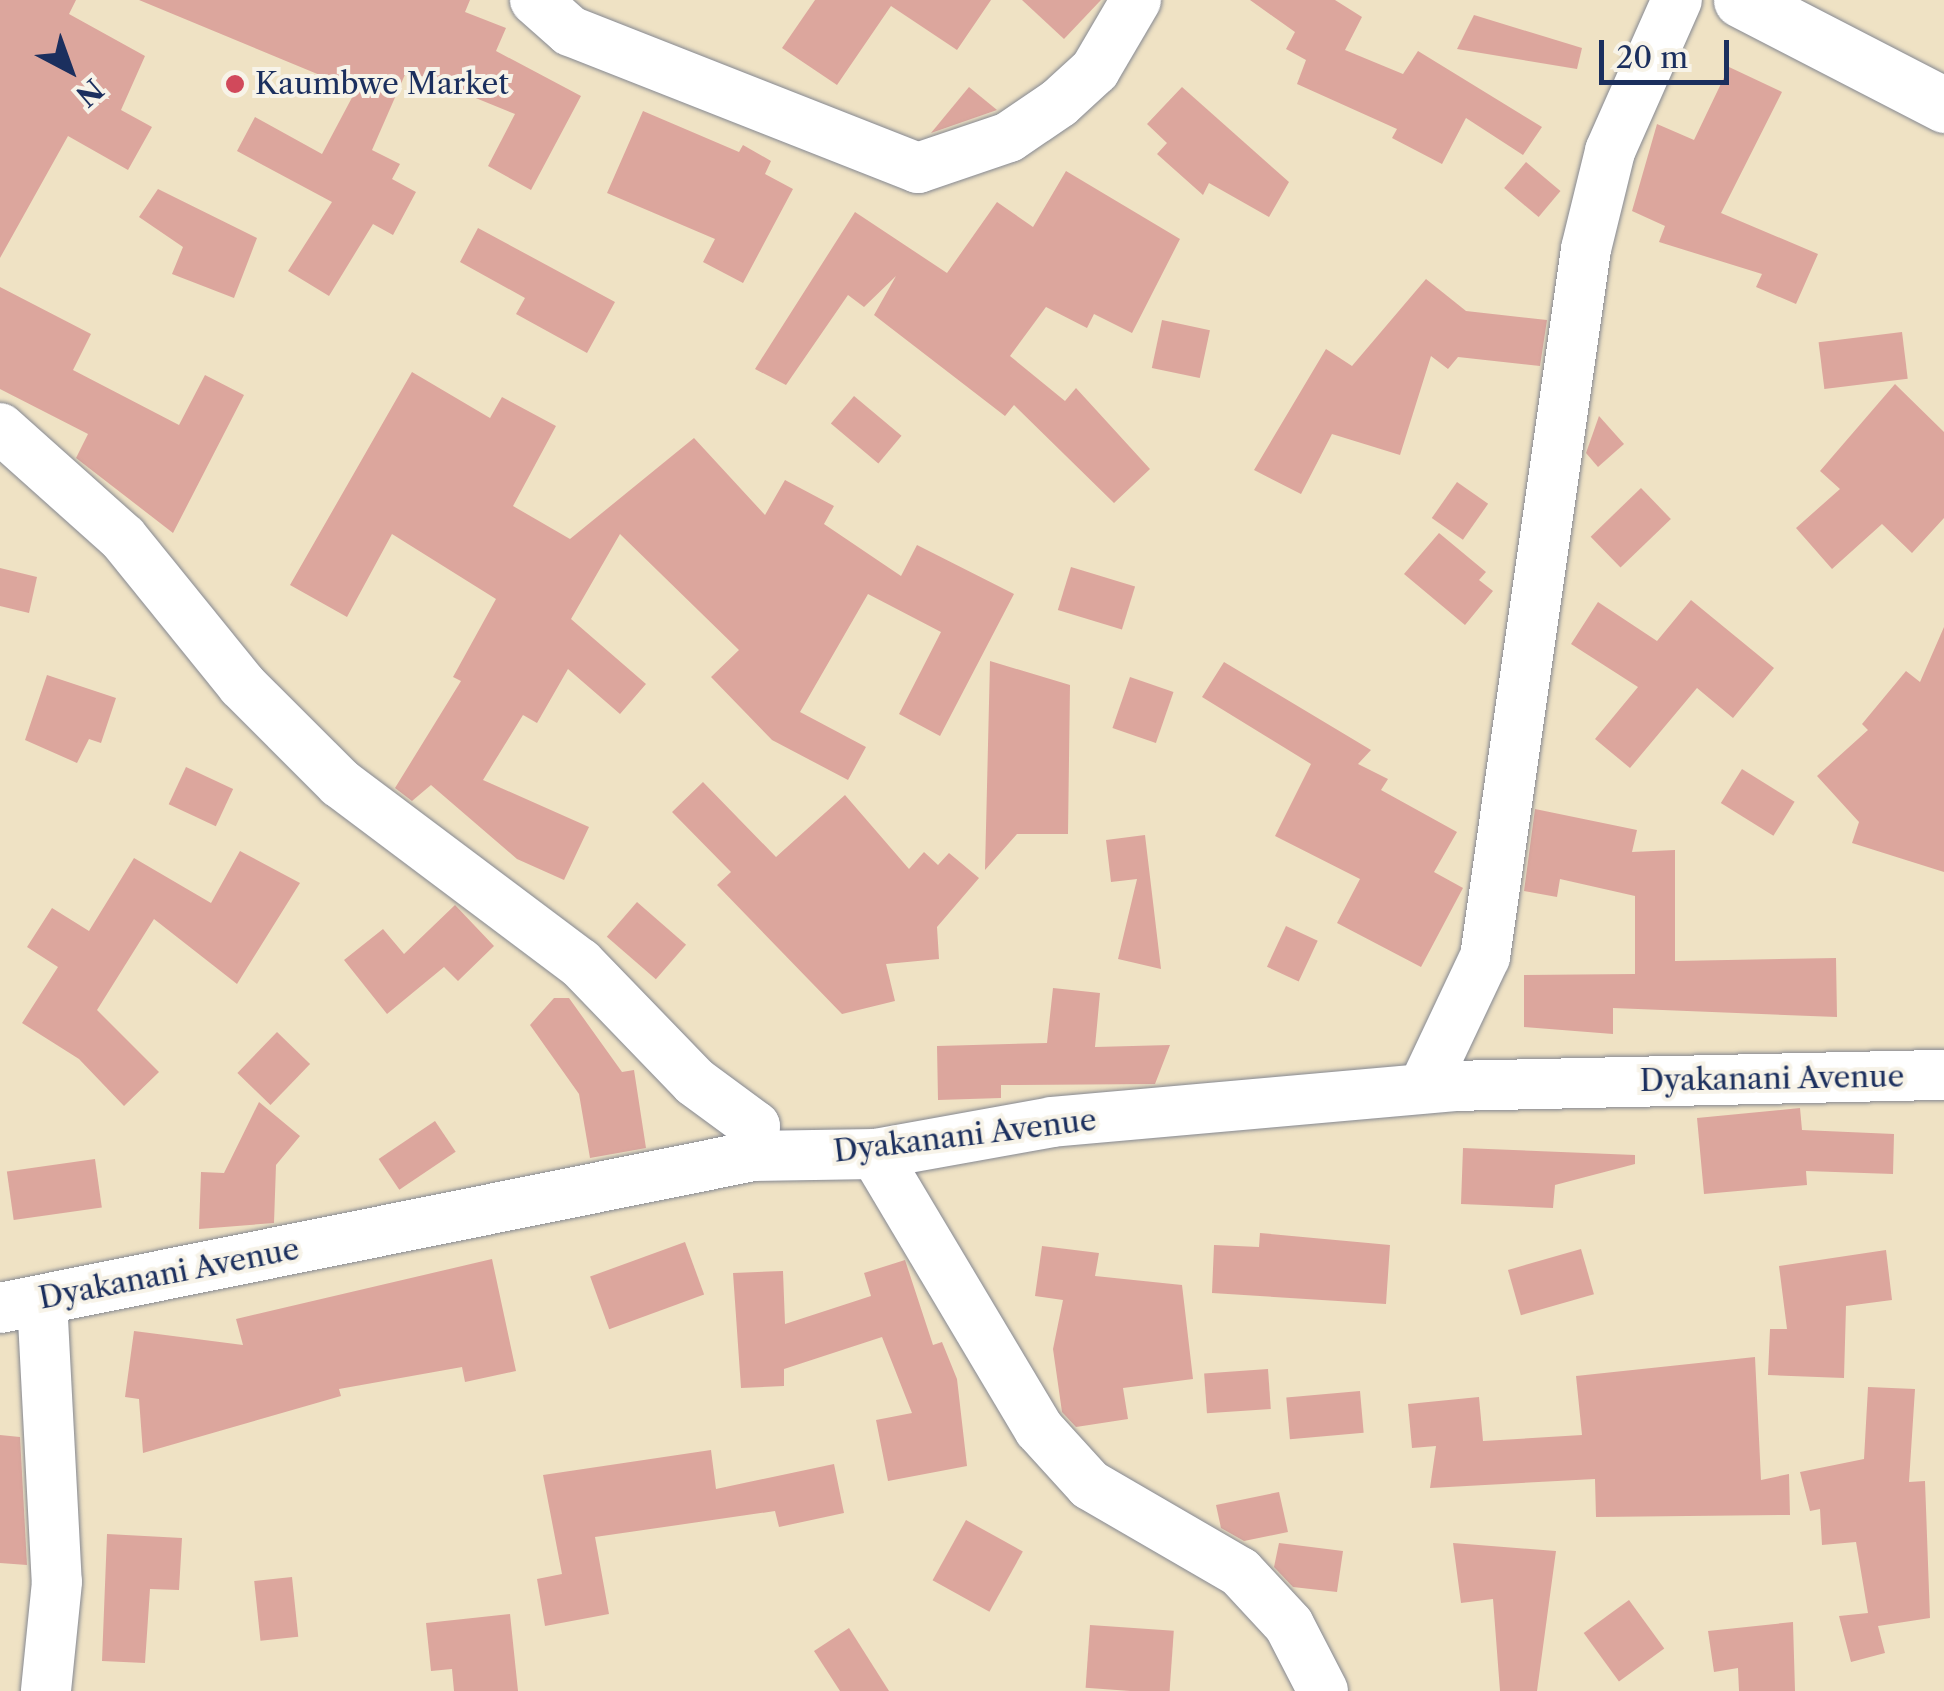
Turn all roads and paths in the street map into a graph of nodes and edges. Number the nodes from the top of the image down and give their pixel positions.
1 (535, 0) edge
2 (1136, 0) edge
3 (1677, 0) edge
4 (1741, 0) edge
5 (1944, 105) edge
6 (0, 428) edge
7 (1944, 1075) edge
8 (1423, 1088) junction
9 (874, 1154) junction
10 (754, 1156) junction
11 (21, 1304) edge
12 (46, 1691) edge
13 (1323, 1691) edge

1 - 2 street
3 - 8 street
4 - 5 street
6 - 10 street
7 - 8 street, Dyakanani Avenue
8 - 9 street, Dyakanani Avenue
9 - 10 street, Dyakanani Avenue
9 - 13 street
10 - 11 street, Dyakanani Avenue
11 - 12 street

